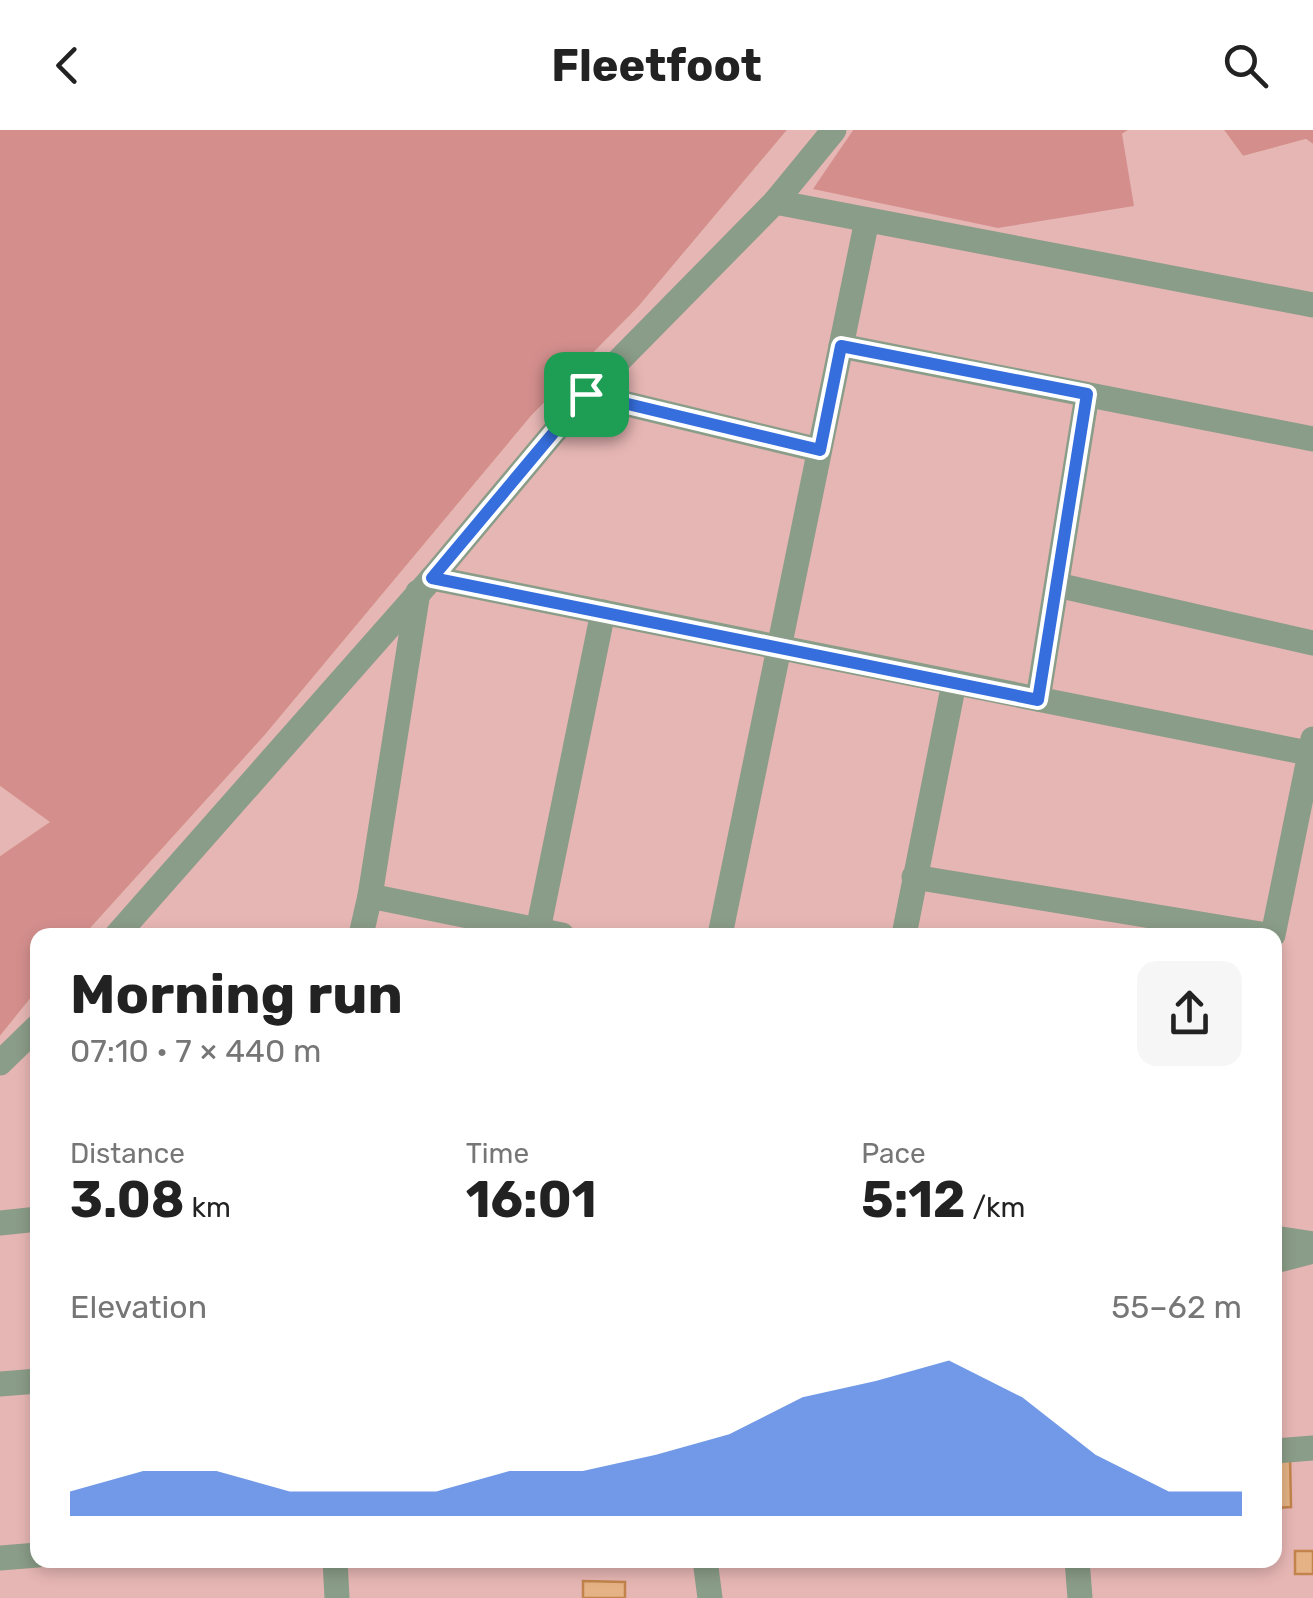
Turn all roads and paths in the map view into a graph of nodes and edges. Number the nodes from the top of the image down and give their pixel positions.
1 (834, 130) edge
2 (775, 202) junction
3 (866, 220) junction
4 (1313, 306) edge
5 (841, 346) junction
6 (586, 394) junction
7 (1087, 394) junction
8 (1313, 439) edge
9 (820, 450) junction
10 (1056, 584) junction
11 (426, 585) junction
12 (603, 612) junction
13 (1313, 643) edge
14 (779, 648) junction
15 (954, 683) junction
16 (1038, 700) junction
17 (1312, 748) edge
18 (914, 877) junction
19 (370, 896) junction
20 (123, 928) edge
21 (363, 928) edge
22 (530, 928) edge
23 (551, 928) edge
24 (721, 928) edge
25 (905, 928) edge
26 (1227, 928) edge
27 (1272, 928) edge
28 (30, 1035) edge
29 (0, 1063) edge
30 (30, 1220) edge
31 (0, 1223) edge
32 (1282, 1240) edge
33 (1313, 1248) edge
34 (1282, 1259) edge
35 (30, 1382) edge
36 (0, 1384) edge
37 (1313, 1448) edge
38 (1282, 1450) edge
39 (30, 1556) edge
40 (0, 1558) edge
41 (336, 1568) edge
42 (706, 1568) edge
43 (1078, 1568) edge
44 (337, 1598) edge
45 (710, 1598) edge
46 (1080, 1598) edge

1 - 2 street
2 - 3 street
2 - 6 street
3 - 4 street
3 - 5 street
5 - 7 street
5 - 9 street
6 - 9 street
6 - 11 street
7 - 8 street
7 - 10 street
9 - 14 street
10 - 13 street
10 - 16 street
11 - 12 street
11 - 19 street
11 - 20 street
12 - 14 street
12 - 23 street
14 - 15 street
14 - 24 street
15 - 16 street
15 - 18 street
16 - 17 street
17 - 27 street
18 - 25 street
18 - 26 street
19 - 21 street
19 - 22 street
28 - 29 street
30 - 31 street
32 - 33 street
33 - 34 street
35 - 36 street
37 - 38 street
39 - 40 street
41 - 44 street
42 - 45 street
43 - 46 street

